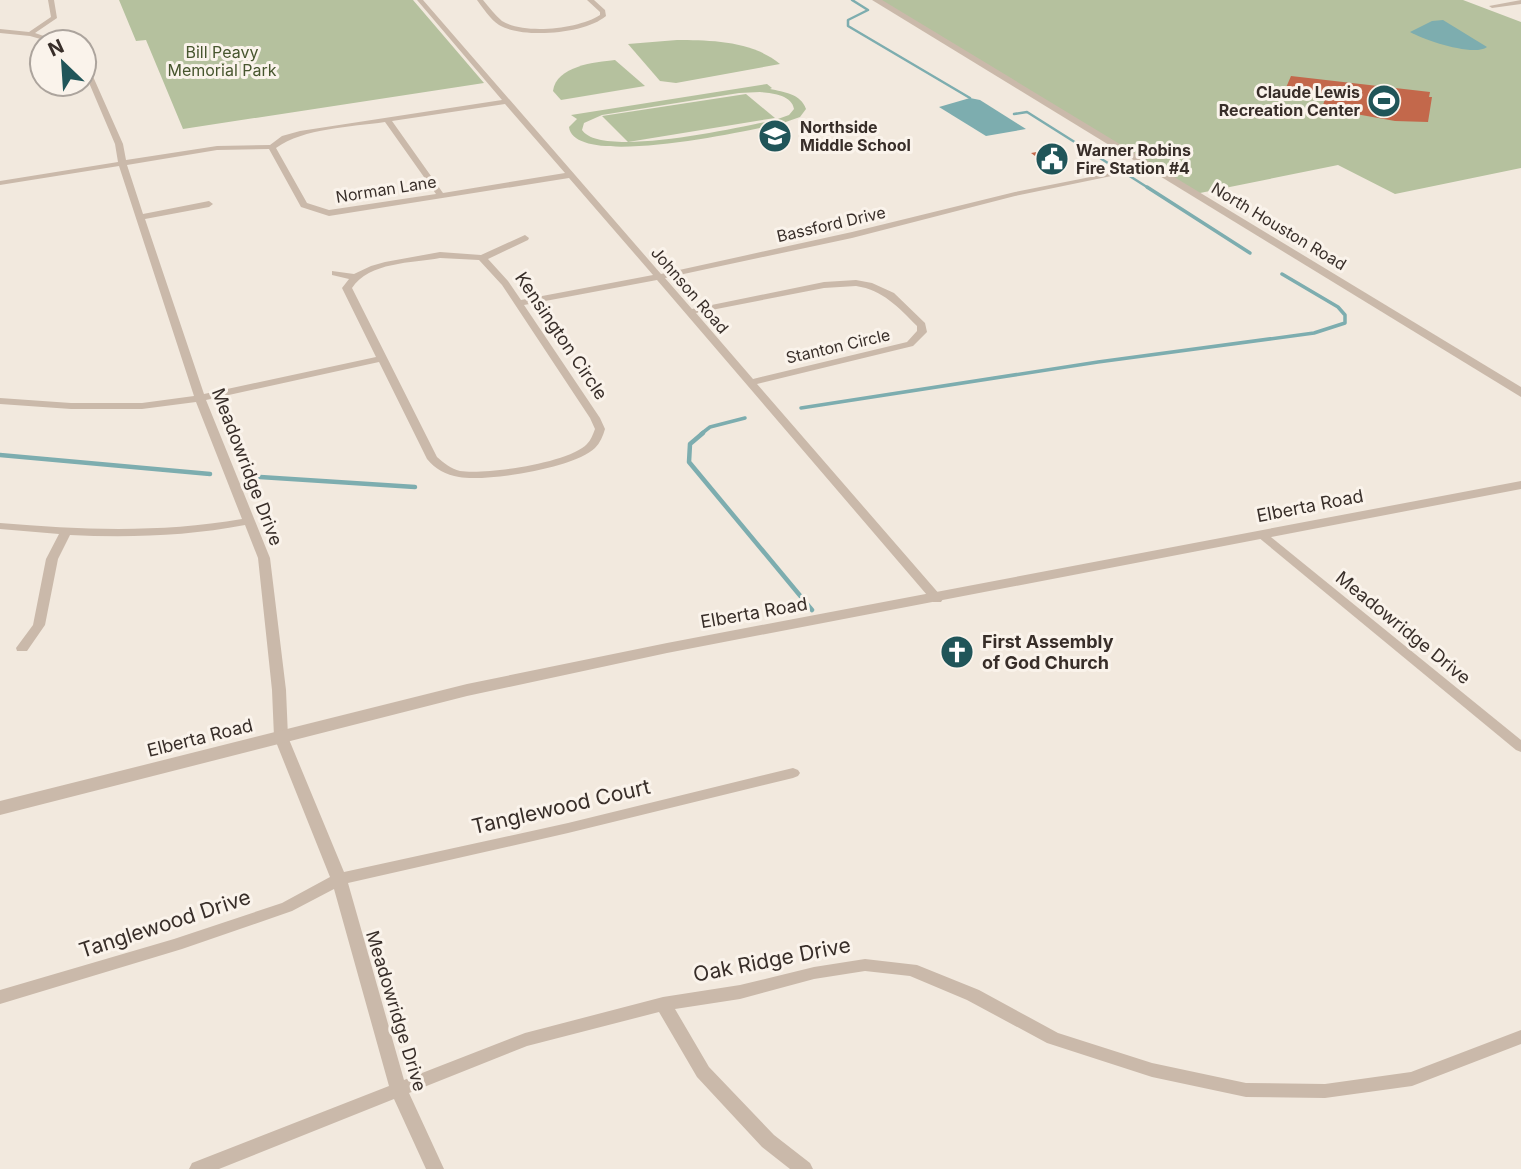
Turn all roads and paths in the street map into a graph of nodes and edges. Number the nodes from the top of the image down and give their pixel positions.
1 (51, 0) edge
2 (420, 0) edge
3 (480, 0) edge
4 (590, 0) edge
5 (876, 0) edge
6 (1521, 2) edge
7 (1492, 6) dead end
8 (39, 28) edge
9 (0, 31) edge
10 (28, 34) edge
11 (98, 95) edge
12 (508, 101) junction
13 (387, 120) junction
14 (272, 147) junction
15 (122, 163) junction
16 (1151, 167) junction
17 (571, 175) junction
18 (0, 183) edge
19 (440, 194) junction
20 (209, 204) dead end
21 (139, 217) junction
22 (525, 238) dead end
23 (482, 258) junction
24 (335, 272) dead end
25 (354, 277) junction
26 (658, 277) junction
27 (517, 303) junction
28 (689, 312) junction
29 (381, 359) junction
30 (750, 383) junction
31 (1521, 393) edge
32 (200, 398) junction
33 (0, 401) edge
34 (1521, 485) edge
35 (249, 521) junction
36 (0, 526) edge
37 (66, 532) junction
38 (1262, 535) junction
39 (937, 598) junction
40 (22, 648) dead end
41 (281, 737) junction
42 (1521, 747) edge
43 (793, 774) dead end
44 (0, 808) edge
45 (339, 879) junction
46 (0, 997) edge
47 (663, 1004) junction
48 (1521, 1037) edge
49 (399, 1091) junction
50 (198, 1169) edge
51 (435, 1169) edge
52 (804, 1169) edge

1 - 8 street
2 - 12 street, Johnson Road
3 - 4 street
5 - 16 street, North Houston Road
6 - 7 street
9 - 10 street
11 - 15 street, Meadowridge Drive
12 - 13 street
12 - 17 street, Johnson Road
13 - 14 street
13 - 19 street
14 - 15 street
14 - 19 street, Norman Lane
15 - 18 street
15 - 21 street, Meadowridge Drive
16 - 26 street, Bassford Drive
16 - 31 street, North Houston Road
17 - 19 street, Norman Lane
17 - 26 street, Johnson Road
20 - 21 street
21 - 32 street, Meadowridge Drive
22 - 23 street
23 - 25 street
23 - 27 street, Kensington Circle
24 - 25 street
25 - 29 street, Kensington Circle
26 - 27 street, Bassford Drive
26 - 28 street, Johnson Road
27 - 29 street, Kensington Circle
28 - 30 street, Johnson Road
28 - 30 street, Stanton Circle
29 - 32 street
30 - 39 street, Johnson Road
32 - 33 street
32 - 35 street, Meadowridge Drive
34 - 38 street, Elberta Road
35 - 37 street
35 - 41 street, Meadowridge Drive
36 - 37 street
37 - 40 street
38 - 39 street, Elberta Road
38 - 42 street, Meadowridge Drive
39 - 41 street, Elberta Road
41 - 44 street, Elberta Road
41 - 45 street, Meadowridge Drive
43 - 45 street, Tanglewood Court
45 - 46 street, Tanglewood Drive
45 - 49 street, Meadowridge Drive
47 - 48 street, Oak Ridge Drive
47 - 49 street, Oak Ridge Drive
47 - 52 street
49 - 50 street, Oak Ridge Drive
49 - 51 street, Meadowridge Drive

